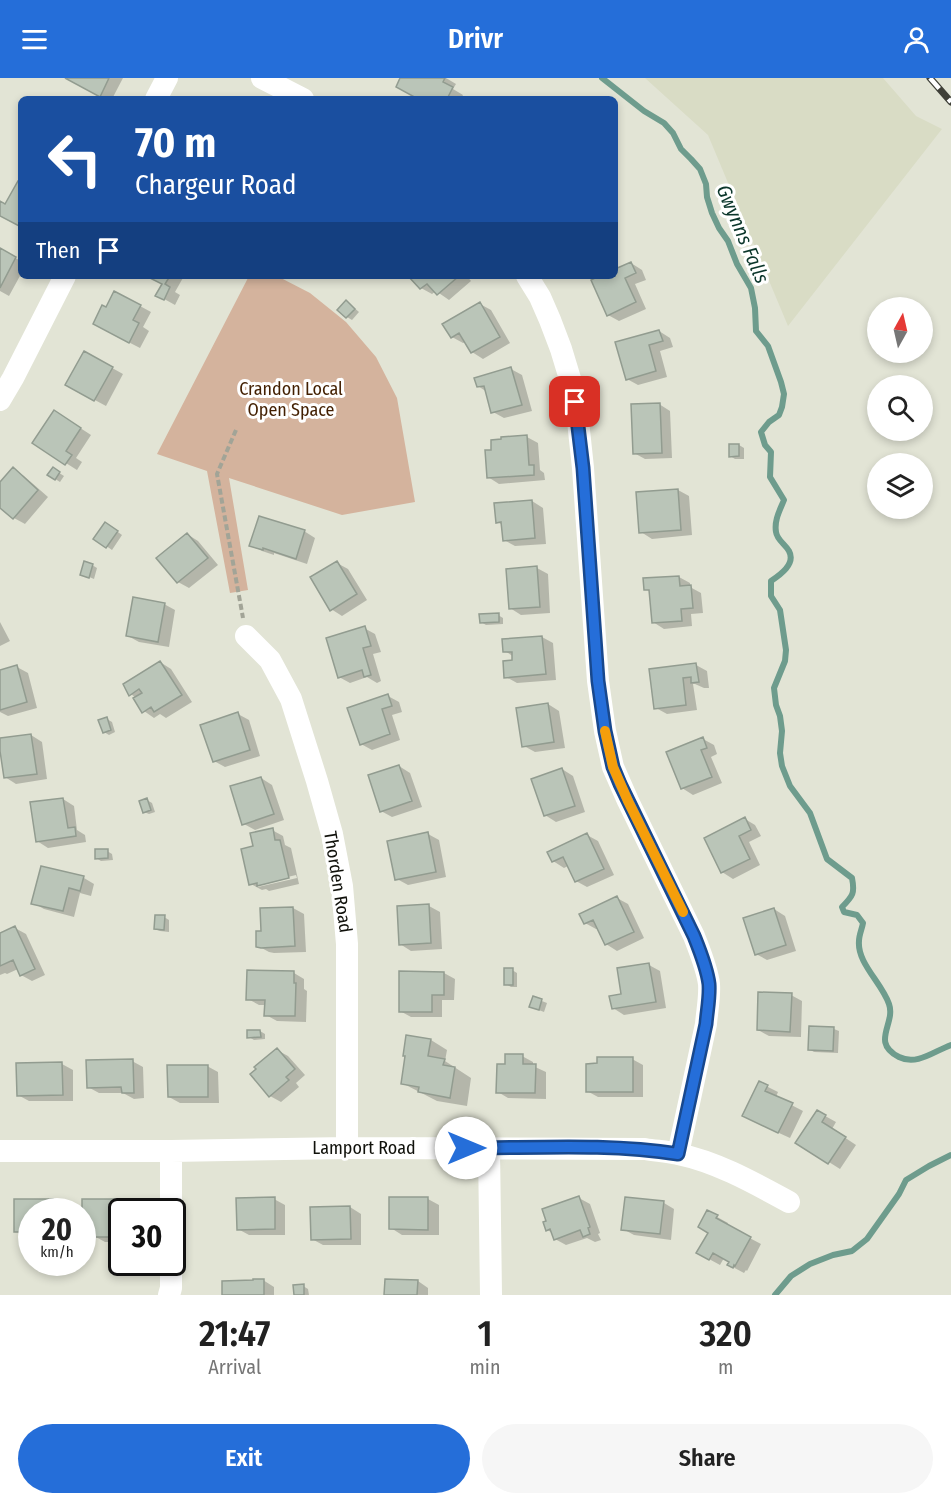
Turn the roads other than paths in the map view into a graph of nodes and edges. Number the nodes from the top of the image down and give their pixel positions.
1 (167, 78) edge
2 (262, 78) edge
3 (158, 96) edge
4 (297, 96) edge
5 (63, 279) edge
6 (529, 279) edge
7 (0, 400) edge
8 (246, 636) road end
9 (347, 1148) junction
10 (489, 1148) junction
11 (0, 1150) edge
12 (171, 1151) junction
13 (678, 1154) junction
14 (171, 1198) edge
15 (789, 1202) dead end
16 (171, 1276) edge
17 (169, 1295) edge
18 (491, 1295) edge

1 - 3 street
2 - 4 street
5 - 7 street
6 - 13 street
8 - 9 street, Thorden Road
9 - 10 street, Lamport Road
9 - 12 street, Lamport Road
10 - 13 street, Lamport Road
10 - 18 street
11 - 12 street, Lamport Road
12 - 14 street
13 - 15 street, Lamport Road
16 - 17 street

